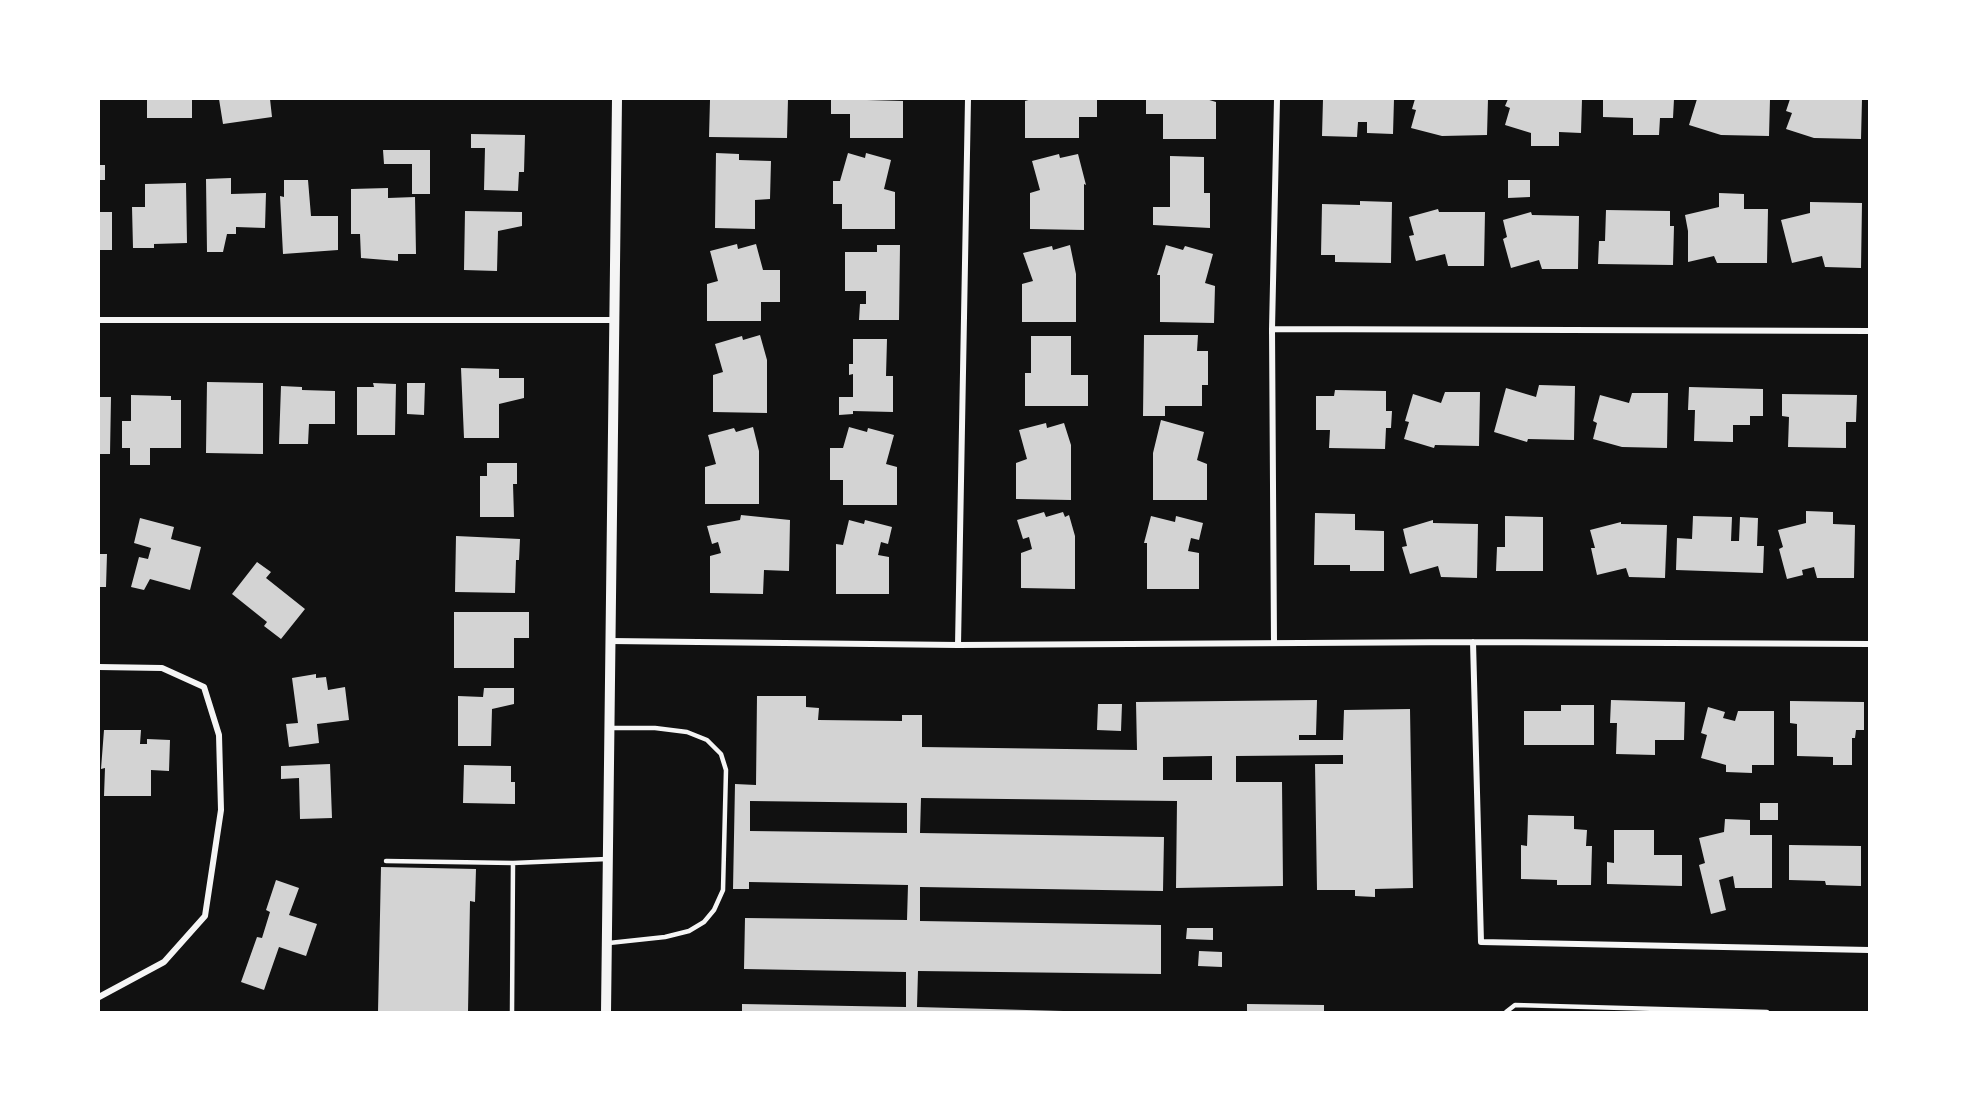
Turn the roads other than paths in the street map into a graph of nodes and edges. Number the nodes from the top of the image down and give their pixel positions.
1 (617, 99) edge
2 (968, 99) edge
3 (1277, 99) edge
4 (99, 320) edge
5 (614, 320) junction
6 (1272, 329) junction
7 (1869, 331) edge
8 (611, 641) junction
9 (1473, 642) junction
10 (1274, 643) junction
11 (1869, 644) edge
12 (958, 645) junction
13 (99, 667) edge
14 (609, 728) junction
15 (607, 859) junction
16 (386, 861) dead end
17 (513, 863) junction
18 (607, 943) junction
19 (1869, 950) edge
20 (99, 998) edge
21 (512, 1012) edge
22 (606, 1012) edge
23 (1506, 1012) edge
24 (1767, 1012) edge

1 - 5 street
2 - 12 street
3 - 6 street
4 - 5 street
5 - 8 street
6 - 7 street
6 - 10 street
8 - 12 street
8 - 14 street
9 - 10 street
9 - 11 street
9 - 19 street
10 - 12 street
13 - 20 street
14 - 15 street
14 - 18 lane
15 - 17 lane
15 - 18 street
16 - 17 lane
17 - 21 lane
18 - 22 street
23 - 24 lane

